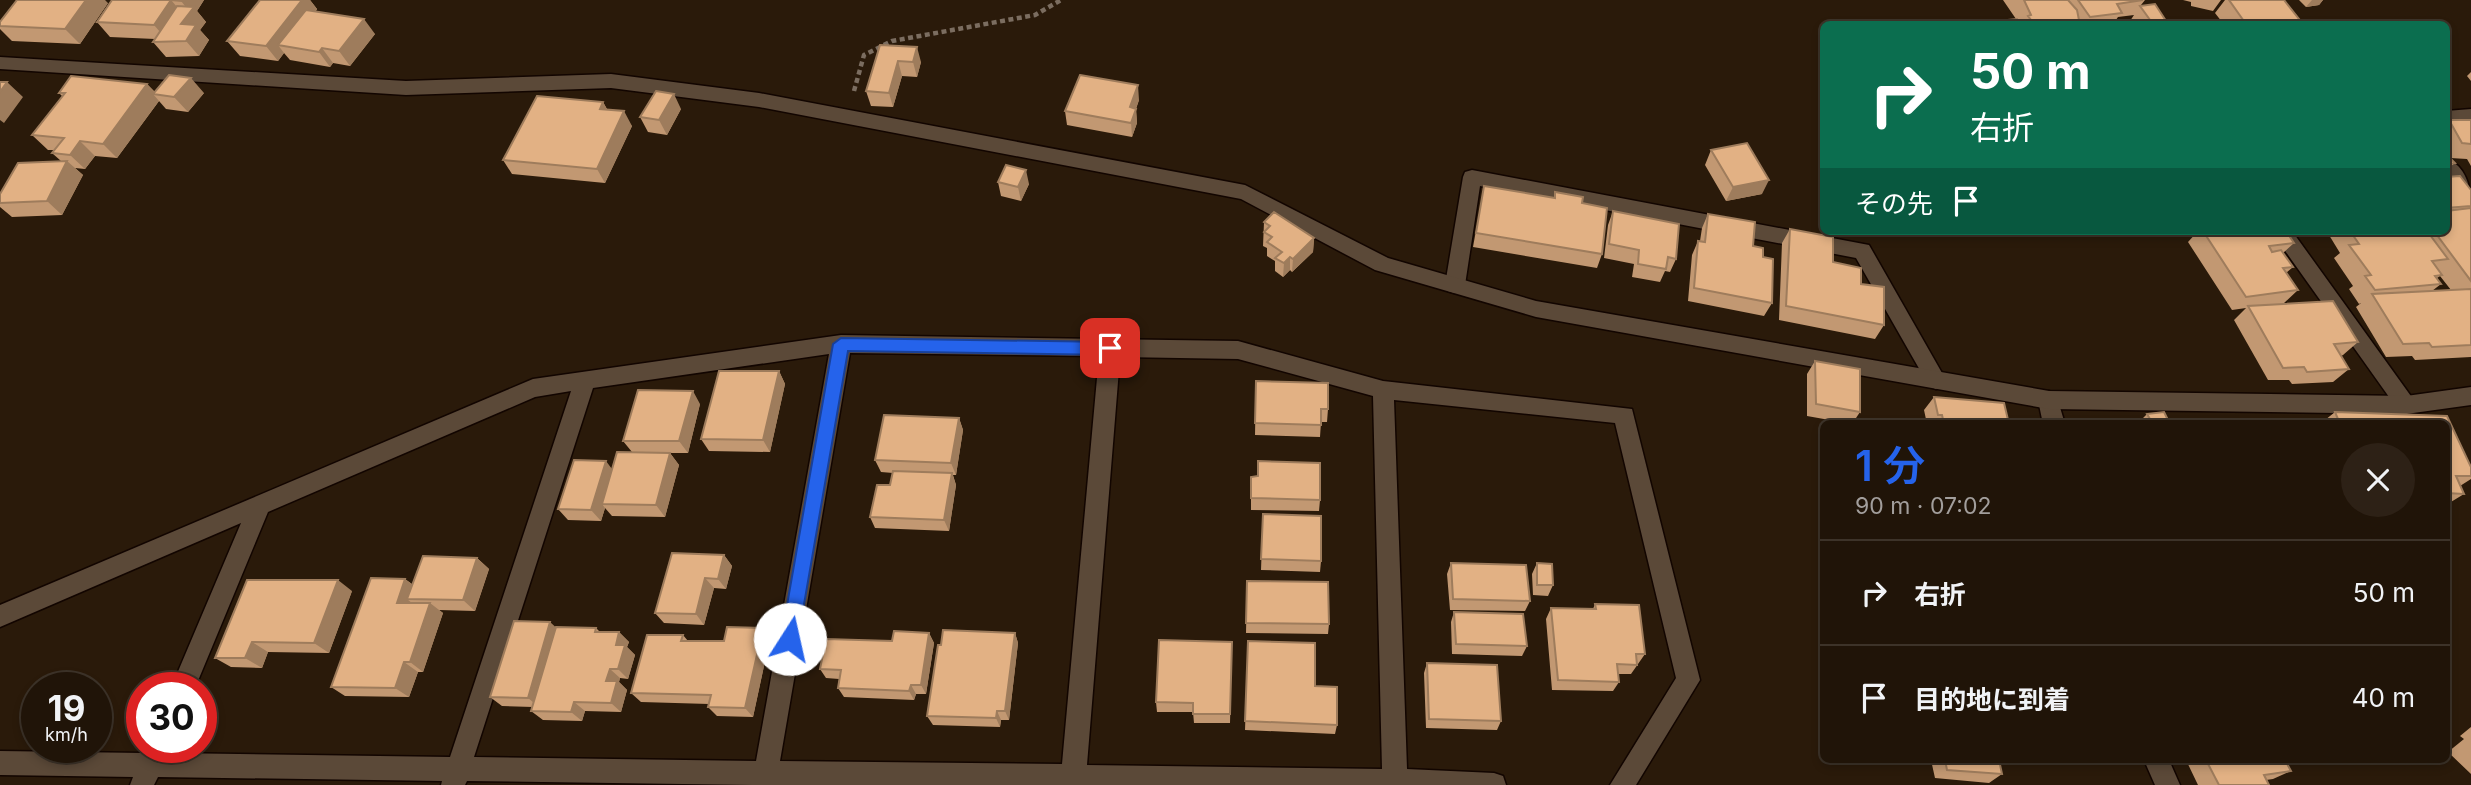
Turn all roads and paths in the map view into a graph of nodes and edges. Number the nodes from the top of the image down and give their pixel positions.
1 (1060, 0) edge
2 (0, 63) edge
3 (847, 116) junction
4 (2471, 116) edge
5 (2450, 118) edge
6 (2450, 171) edge
7 (2471, 198) edge
8 (2284, 235) edge
9 (1455, 285) junction
10 (841, 344) junction
11 (1110, 348) junction
12 (1936, 380) junction
13 (585, 381) junction
14 (1383, 390) junction
15 (2471, 396) edge
16 (2049, 400) junction
17 (2406, 405) junction
18 (2053, 420) edge
19 (260, 505) junction
20 (0, 616) edge
21 (190, 672) edge
22 (2158, 763) edge
23 (0, 764) edge
24 (150, 766) edge
25 (455, 777) edge
26 (765, 779) edge
27 (1074, 781) edge
28 (1395, 783) edge
29 (1494, 785) edge
30 (1622, 785) edge
31 (2168, 785) edge

1 - 3 path
2 - 3 street
3 - 9 street
4 - 5 street
6 - 7 street
8 - 17 street
9 - 12 street
9 - 12 street
10 - 11 street
10 - 13 street
10 - 26 street
11 - 14 street
11 - 27 street
12 - 16 street
13 - 19 street
13 - 25 street
14 - 28 street
14 - 30 street
15 - 17 street
16 - 17 street
16 - 18 street
19 - 20 street
19 - 21 street
22 - 31 street
23 - 24 street
24 - 25 street
25 - 26 street
26 - 27 street
27 - 28 street
28 - 29 street

